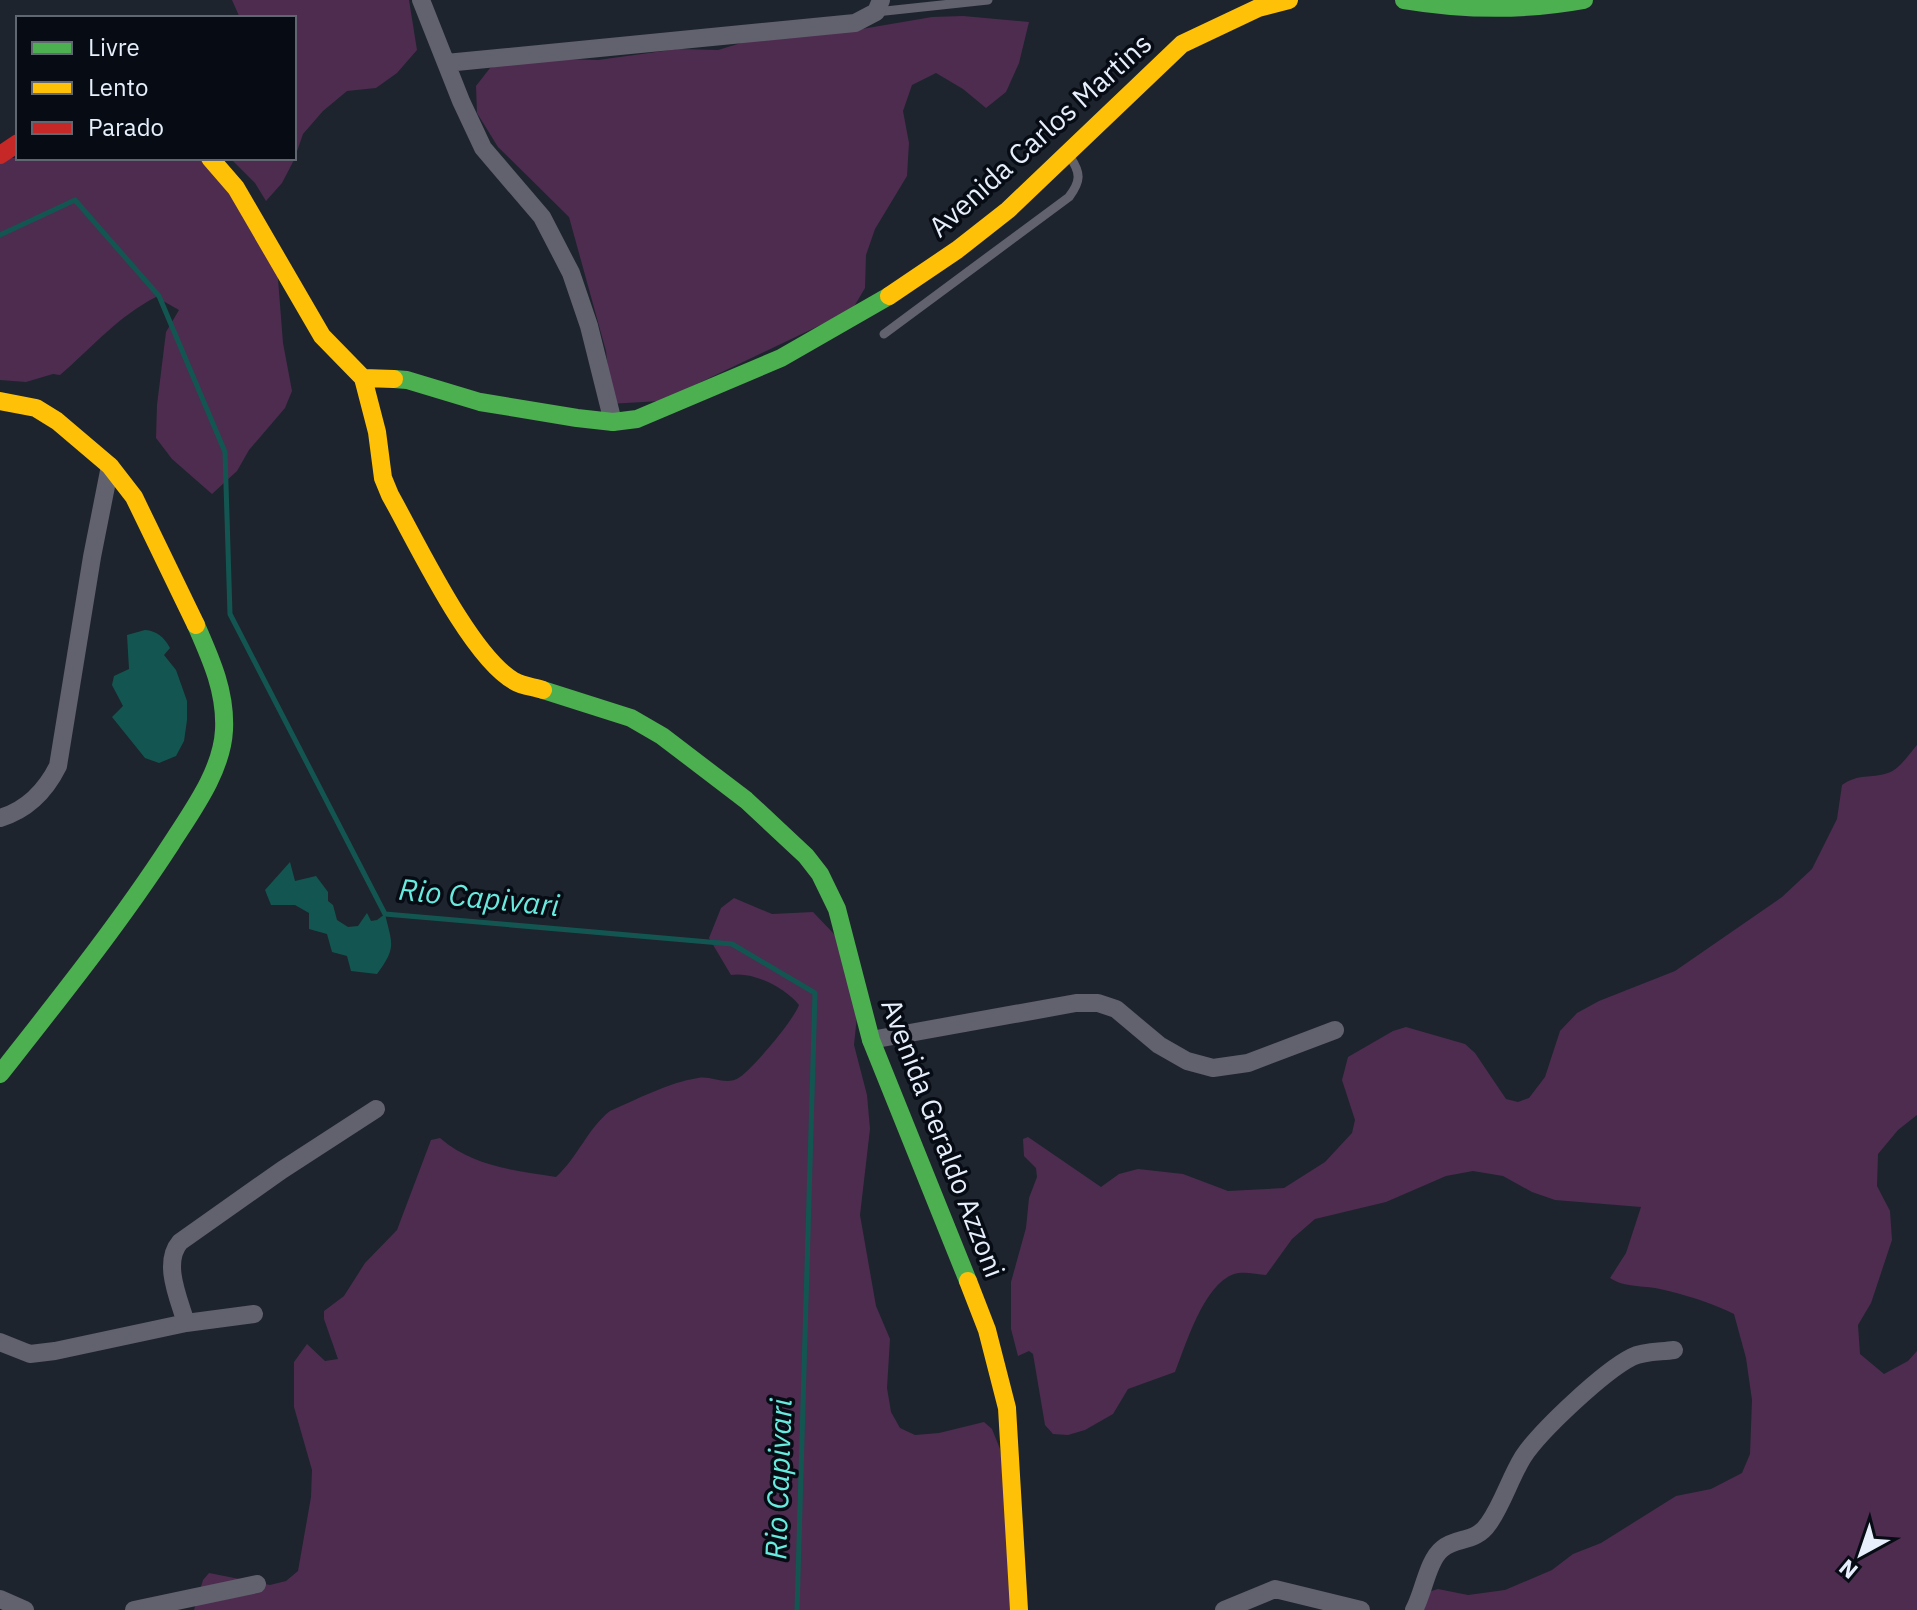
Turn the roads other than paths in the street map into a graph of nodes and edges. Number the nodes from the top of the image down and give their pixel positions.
1 (421, 0) edge
2 (988, 0) edge
3 (1289, 0) edge
4 (1404, 0) edge
5 (1584, 0) edge
6 (878, 6) edge
7 (446, 63) junction
8 (1068, 154) junction
9 (212, 160) edge
10 (884, 334) dead end
11 (363, 378) junction
12 (0, 401) edge
13 (613, 422) junction
14 (110, 466) junction
15 (0, 818) edge
16 (1335, 1030) dead end
17 (871, 1040) junction
18 (0, 1074) edge
19 (376, 1109) dead end
20 (254, 1314) dead end
21 (186, 1323) junction
22 (0, 1342) edge
23 (1674, 1350) dead end
24 (257, 1584) dead end
25 (0, 1599) edge
26 (25, 1610) edge
27 (134, 1610) edge
28 (1019, 1610) edge
29 (1224, 1610) edge
30 (1361, 1610) edge
31 (1414, 1610) edge

1 - 7 street
2 - 6 lane
3 - 8 street, Avenida Carlos Martins
4 - 5 street
6 - 7 street
7 - 13 street
8 - 10 lane
8 - 13 street, Avenida Carlos Martins
9 - 11 street
11 - 13 street, Avenida Carlos Martins
11 - 17 street, Avenida Geraldo Azzoni
12 - 14 street
14 - 15 street
14 - 18 street
16 - 17 street
17 - 28 street, Avenida Geraldo Azzoni
19 - 21 street
20 - 21 street
21 - 22 street
23 - 31 street
24 - 27 street
25 - 26 street
29 - 30 street

